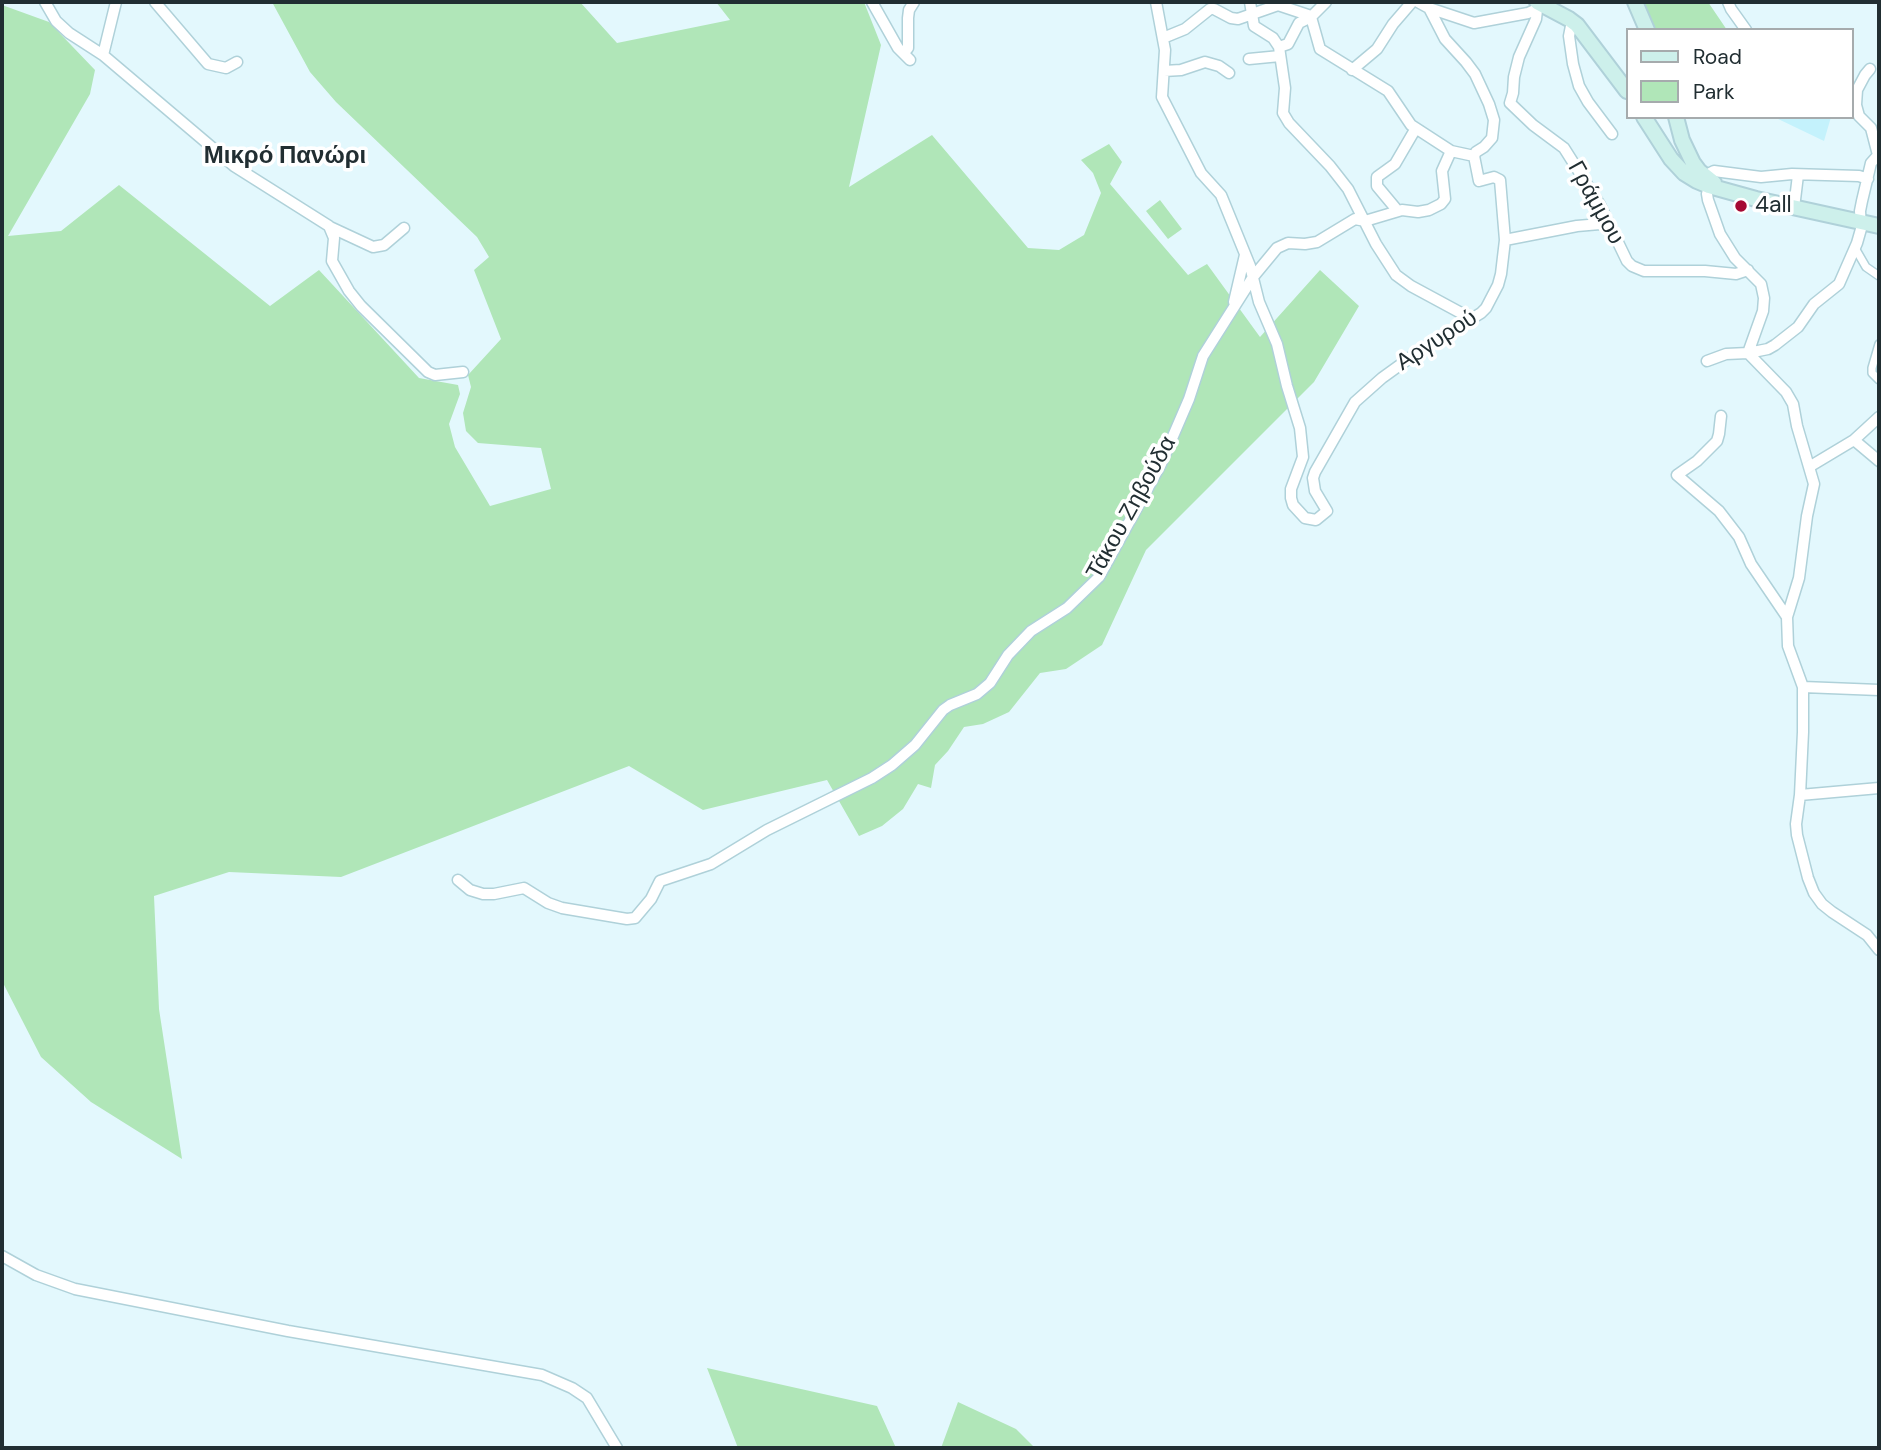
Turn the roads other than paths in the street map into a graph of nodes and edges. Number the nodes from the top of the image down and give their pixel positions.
1 (45, 2) edge
2 (116, 2) edge
3 (155, 2) edge
4 (872, 2) edge
5 (914, 2) edge
6 (1156, 2) edge
7 (1250, 2) edge
8 (1326, 2) edge
9 (1412, 2) edge
10 (1418, 2) edge
11 (1635, 2) edge
12 (1728, 2) edge
13 (1539, 5) edge
14 (1429, 8) junction
15 (1253, 14) junction
16 (1311, 17) junction
17 (1572, 21) junction
18 (1646, 28) edge
19 (1745, 28) edge
20 (1163, 38) junction
21 (1279, 52) junction
22 (103, 55) junction
23 (1249, 59) dead end
24 (237, 62) dead end
25 (1870, 69) dead end
26 (1352, 70) junction
27 (1164, 71) junction
28 (1228, 74) dead end
29 (1626, 87) edge
30 (1645, 119) edge
31 (1677, 119) edge
32 (1416, 128) junction
33 (1612, 134) dead end
34 (1451, 151) junction
35 (1879, 154) edge
36 (1474, 156) junction
37 (1695, 166) junction
38 (1879, 168) edge
39 (1680, 169) junction
40 (1798, 175) junction
41 (1868, 176) junction
42 (1708, 181) junction
43 (1794, 208) junction
44 (1397, 211) junction
45 (1365, 221) junction
46 (1861, 222) junction
47 (329, 226) junction
48 (1879, 226) edge
49 (404, 228) dead end
50 (1610, 228) junction
51 (1505, 240) junction
52 (1855, 248) junction
53 (1246, 254) junction
54 (1748, 270) junction
55 (1879, 276) edge
56 (1253, 277) junction
57 (1233, 308) junction
58 (1468, 321) junction
59 (1879, 344) edge
60 (1748, 353) junction
61 (1707, 361) dead end
62 (463, 372) dead end
63 (1879, 380) edge
64 (1721, 416) dead end
65 (1879, 417) edge
66 (1854, 440) junction
67 (1879, 461) edge
68 (1810, 467) junction
69 (1787, 617) junction
70 (1803, 687) junction
71 (1879, 690) edge
72 (1879, 788) edge
73 (1800, 795) junction
74 (458, 880) dead end
75 (1879, 950) edge
76 (2, 1256) edge
77 (617, 1448) edge

1 - 22 street
2 - 22 street
3 - 24 street
4 - 5 street
6 - 20 street
7 - 15 street
8 - 16 street
9 - 26 street
10 - 14 street
11 - 18 main road
12 - 19 street
13 - 14 street
13 - 17 main road
13 - 50 street, Γράμμου
14 - 36 street
15 - 16 street
15 - 20 street
15 - 21 street
16 - 21 street
16 - 26 street
17 - 29 main road
17 - 33 street
20 - 27 street
21 - 23 street
21 - 45 street
22 - 47 street
25 - 35 street
26 - 32 street
27 - 28 street
27 - 53 street
30 - 39 main road
31 - 37 main road
32 - 34 street
32 - 44 street
34 - 36 street
34 - 44 street, Τάκου Ζηβούδα
35 - 41 street
36 - 51 street, Αργυρού
37 - 39 main road
37 - 42 main road
38 - 41 street
39 - 42 main road
40 - 41 street
40 - 42 street
40 - 43 street
41 - 46 street
42 - 43 main road
42 - 54 street
43 - 46 main road
44 - 45 street, Τάκου Ζηβούδα
45 - 56 street, Τάκου Ζηβούδα
45 - 58 street
46 - 48 main road
46 - 52 street
47 - 49 street
47 - 62 street
50 - 51 street
50 - 54 street, Γράμμου
51 - 58 street, Αργυρού
52 - 55 street
52 - 60 street
53 - 56 street
53 - 57 street
54 - 60 street
56 - 57 street, Τάκου Ζηβούδα
56 - 58 street, Αργυρού
57 - 74 street, Τάκου Ζηβούδα
59 - 63 street
60 - 61 street
60 - 68 street
64 - 69 street
65 - 66 street
66 - 67 street
66 - 68 street
68 - 69 street
69 - 70 street
70 - 71 street
70 - 73 street
72 - 73 street
73 - 75 street
76 - 77 street

